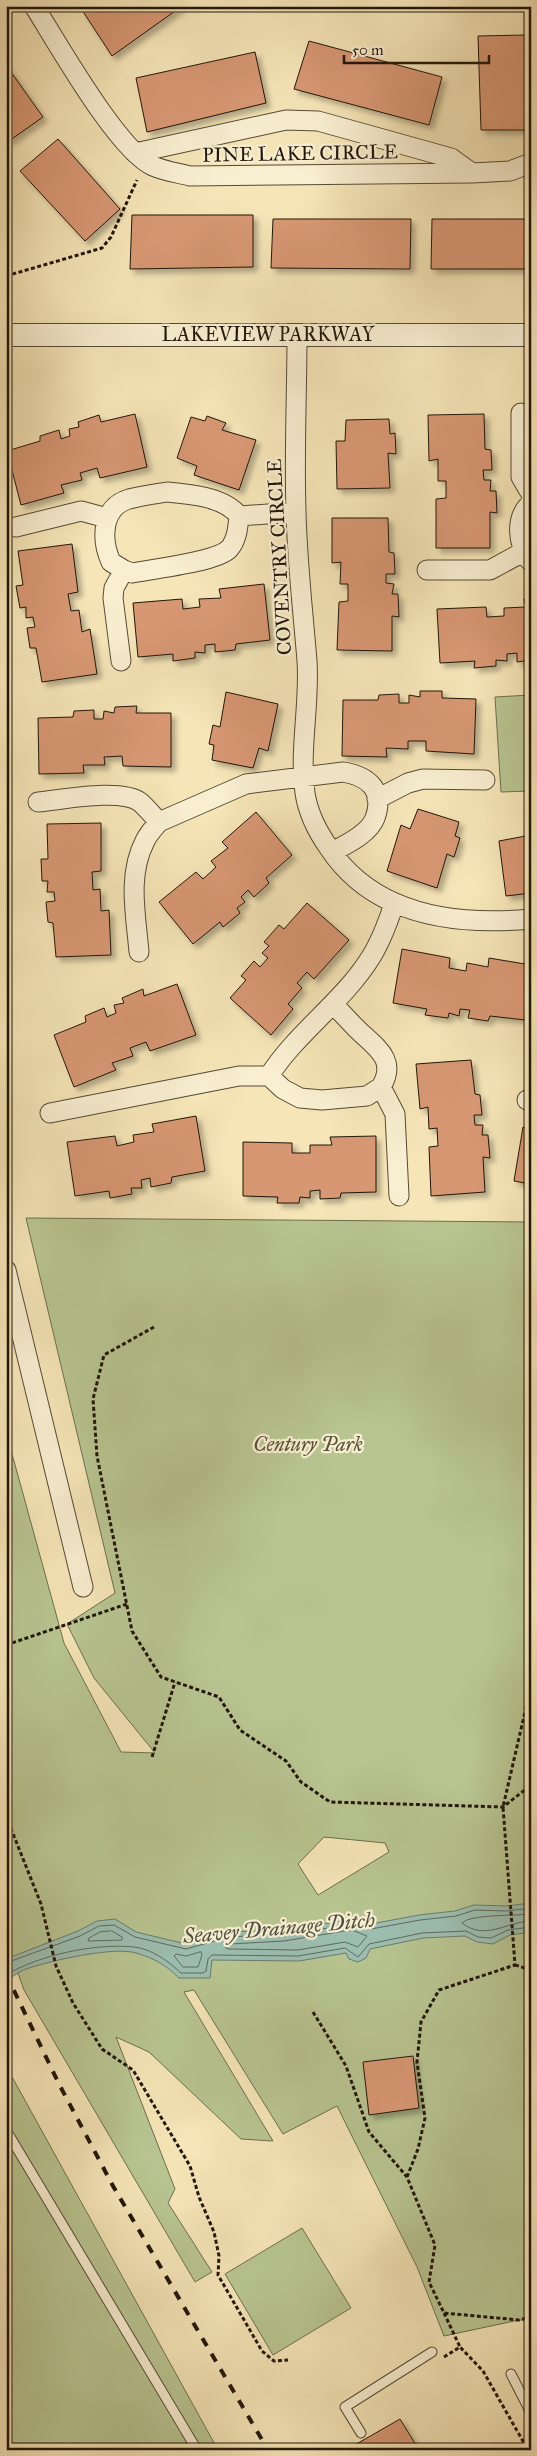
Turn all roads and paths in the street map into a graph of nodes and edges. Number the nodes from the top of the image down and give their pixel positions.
1 (34, 6) edge
2 (135, 153) junction
3 (531, 163) edge
4 (472, 173) junction
5 (137, 180) dead end
6 (6, 276) edge
7 (297, 334) junction
8 (6, 335) edge
9 (531, 335) edge
10 (521, 413) dead end
11 (531, 494) edge
12 (531, 504) edge
13 (296, 512) junction
14 (239, 516) junction
15 (107, 518) junction
16 (16, 527) dead end
17 (527, 557) edge
18 (124, 570) junction
19 (427, 570) dead end
20 (122, 660) dead end
21 (304, 777) junction
22 (485, 780) dead end
23 (377, 799) junction
24 (38, 802) dead end
25 (159, 822) junction
26 (332, 852) junction
27 (394, 904) junction
28 (531, 919) edge
29 (139, 952) dead end
30 (333, 1004) junction
31 (270, 1076) junction
32 (381, 1087) junction
33 (50, 1113) dead end
34 (399, 1196) dead end
35 (6, 1270) edge
36 (154, 1327) dead end
37 (83, 1587) dead end
38 (127, 1604) junction
39 (6, 1645) edge
40 (175, 1682) junction
41 (531, 1686) edge
42 (152, 1757) dead end
43 (531, 1785) edge
44 (503, 1807) junction
45 (6, 1816) edge
46 (515, 1965) junction
47 (531, 1970) edge
48 (314, 2012) dead end
49 (6, 2130) edge
50 (407, 2177) junction
51 (444, 2313) junction
52 (531, 2317) edge
53 (460, 2347) junction
54 (432, 2352) dead end
55 (288, 2360) dead end
56 (437, 2361) dead end
57 (511, 2374) dead end
58 (531, 2413) edge
59 (361, 2433) dead end
60 (197, 2450) edge
61 (528, 2450) edge

1 - 2 street, PINE LAKE CIRCLE
2 - 4 street, PINE LAKE CIRCLE
2 - 4 street, PINE LAKE CIRCLE
3 - 4 street, PINE LAKE CIRCLE
5 - 6 path
7 - 8 street, LAKEVIEW PARKWAY
7 - 9 street, LAKEVIEW PARKWAY
7 - 13 street, COVENTRY CIRCLE
10 - 11 street
12 - 17 street
13 - 14 street
13 - 21 street, COVENTRY CIRCLE
14 - 15 street
14 - 18 street
15 - 16 street
15 - 18 street
17 - 19 street
18 - 20 street
21 - 23 street
21 - 25 street
21 - 26 street, COVENTRY CIRCLE
22 - 23 street
23 - 26 street
24 - 25 street
25 - 29 street
26 - 27 street, COVENTRY CIRCLE
27 - 28 street, COVENTRY CIRCLE
27 - 30 street
30 - 31 street
30 - 32 street
31 - 32 street
31 - 33 street
32 - 34 street
35 - 37 street
36 - 38 path
38 - 39 path
38 - 40 path
40 - 42 path
40 - 44 path
41 - 44 path
43 - 44 path
44 - 46 path
45 - 55 path
46 - 47 path
46 - 50 path
48 - 50 path
49 - 60 lane
50 - 51 path
51 - 52 path
51 - 53 path
53 - 56 path
53 - 61 path
54 - 59 lane
57 - 58 lane

